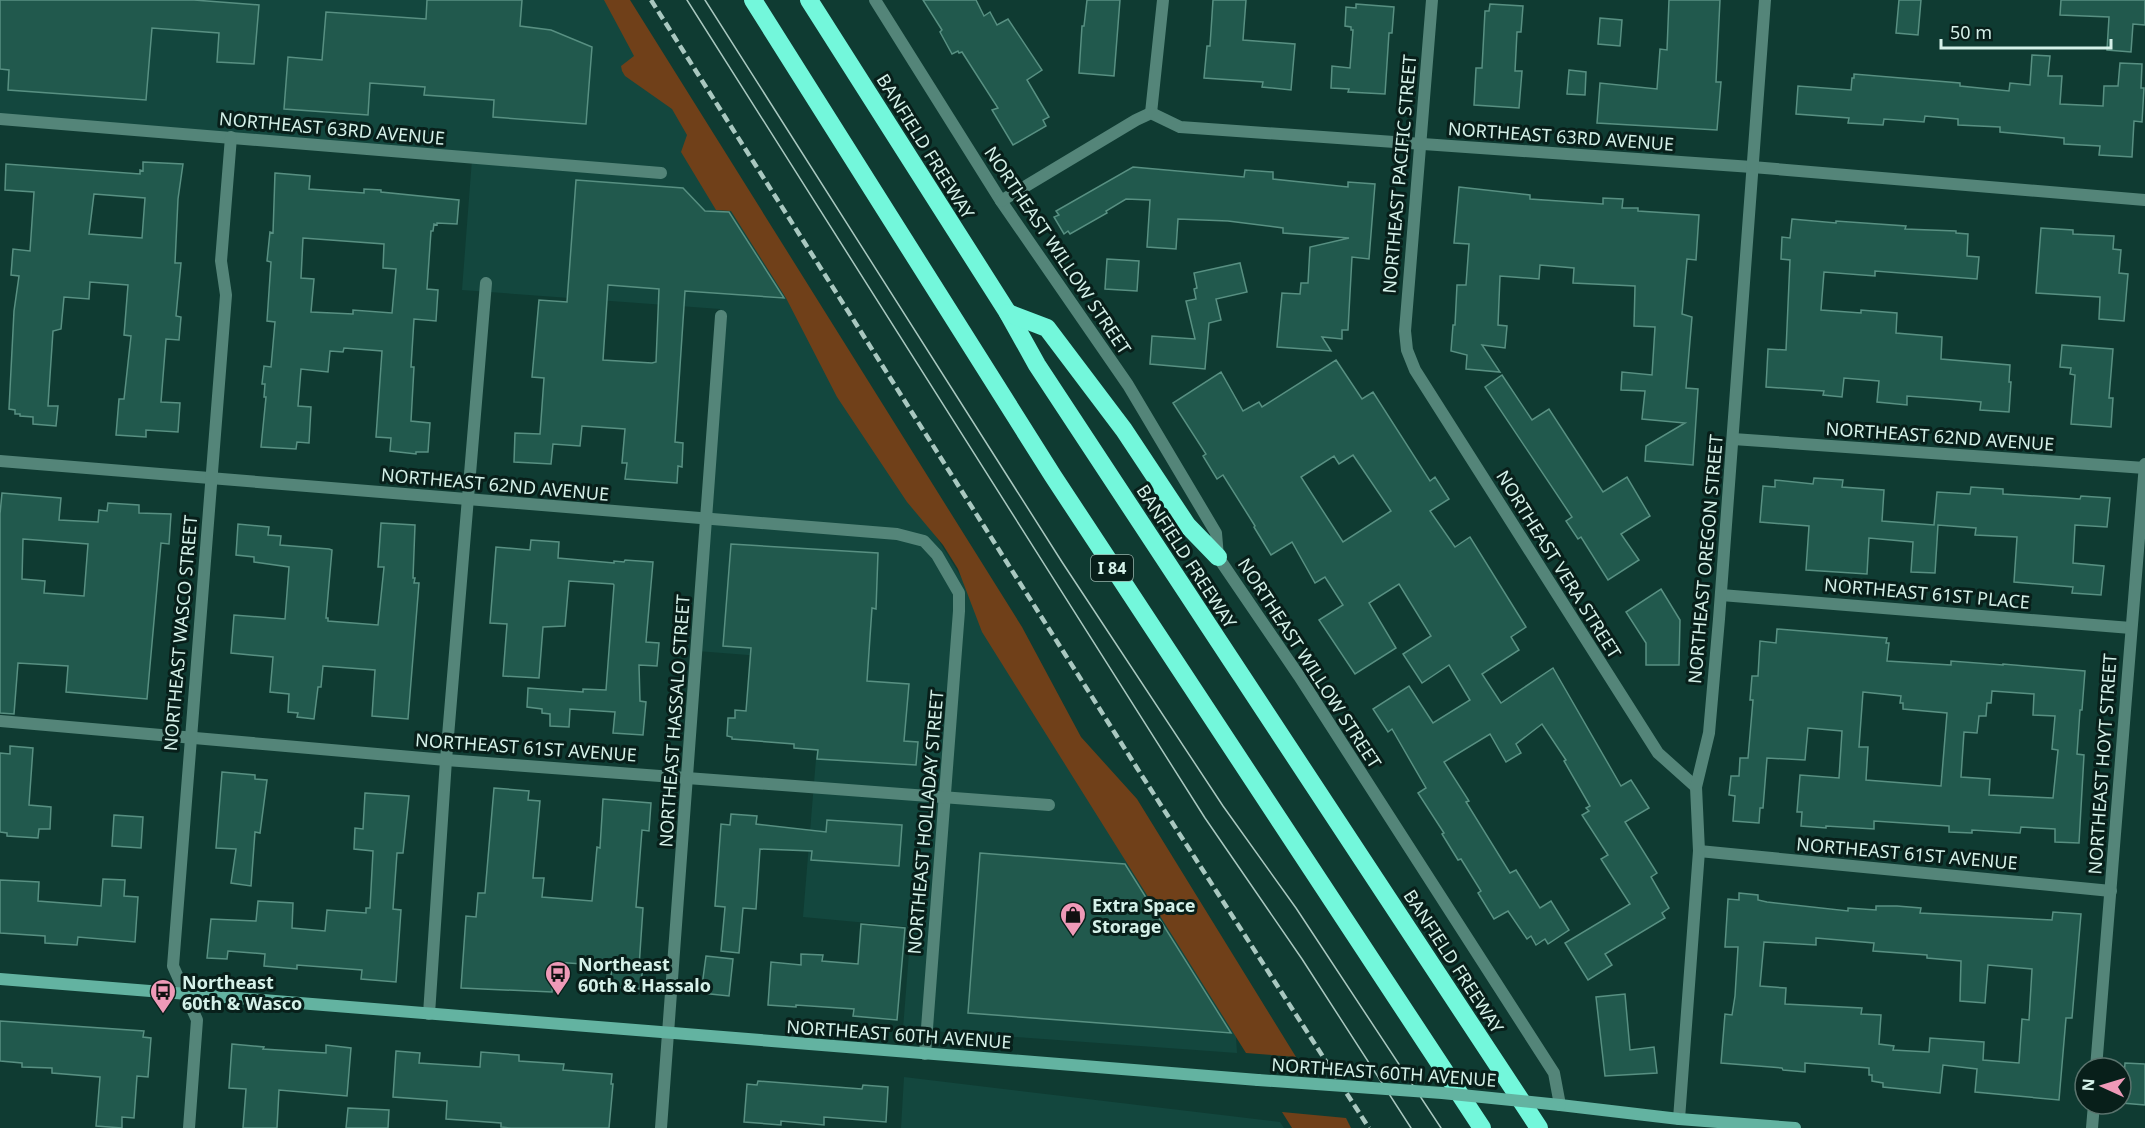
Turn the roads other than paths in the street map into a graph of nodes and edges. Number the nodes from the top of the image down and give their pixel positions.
1 (753, 0) edge
2 (809, 0) edge
3 (875, 0) edge
4 (1162, 0) edge
5 (1432, 0) edge
6 (1764, 0) edge
7 (1151, 113) junction
8 (0, 119) edge
9 (231, 137) junction
10 (1420, 145) junction
11 (1752, 167) junction
12 (661, 173) dead end
13 (2145, 200) edge
14 (1002, 201) junction
15 (486, 283) dead end
16 (1008, 313) junction
17 (721, 316) dead end
18 (1407, 350) joint
19 (1732, 439) junction
20 (0, 461) edge
21 (2145, 464) edge
22 (2145, 468) edge
23 (211, 478) junction
24 (468, 500) junction
25 (707, 519) junction
26 (1218, 556) junction
27 (959, 593) joint
28 (1721, 595) junction
29 (2131, 628) junction
30 (0, 721) edge
31 (190, 737) junction
32 (446, 760) junction
33 (688, 777) junction
34 (1696, 787) junction
35 (945, 797) junction
36 (1049, 805) dead end
37 (1699, 851) junction
38 (2110, 891) junction
39 (0, 979) edge
40 (186, 994) junction
41 (429, 1014) junction
42 (668, 1034) junction
43 (924, 1054) junction
44 (2097, 1056) edge
45 (1560, 1105) junction
46 (1679, 1119) junction
47 (189, 1128) edge
48 (661, 1128) edge
49 (1482, 1128) edge
50 (1539, 1128) edge
51 (1795, 1128) edge

1 - 49 highway, I 84
2 - 16 highway, BANFIELD FREEWAY / I 84
3 - 14 street, NORTHEAST WILLOW STREET
4 - 7 street
5 - 10 street, NORTHEAST PACIFIC STREET
6 - 11 street, NORTHEAST OREGON STREET
7 - 10 street, NORTHEAST 63RD AVENUE
7 - 14 street
8 - 9 street, NORTHEAST 63RD AVENUE
9 - 12 street, NORTHEAST 63RD AVENUE
9 - 23 street, NORTHEAST WASCO STREET
10 - 11 street, NORTHEAST 63RD AVENUE
10 - 18 street, NORTHEAST PACIFIC STREET
11 - 13 street, NORTHEAST 63RD AVENUE
11 - 19 street, NORTHEAST OREGON STREET
14 - 26 street, NORTHEAST WILLOW STREET
15 - 24 street
16 - 26 highway
16 - 50 highway, BANFIELD FREEWAY / I 84
17 - 25 street, NORTHEAST HASSALO STREET
18 - 34 street, NORTHEAST VERA STREET
19 - 22 street, NORTHEAST 62ND AVENUE
19 - 28 street, NORTHEAST OREGON STREET
20 - 23 street, NORTHEAST 62ND AVENUE
21 - 22 street, NORTHEAST HOYT STREET
22 - 29 street, NORTHEAST HOYT STREET
23 - 24 street, NORTHEAST 62ND AVENUE
23 - 31 street, NORTHEAST WASCO STREET
24 - 25 street, NORTHEAST 62ND AVENUE
24 - 32 street
25 - 27 street, NORTHEAST 62ND AVENUE
25 - 33 street, NORTHEAST HASSALO STREET
26 - 45 street, NORTHEAST WILLOW STREET
27 - 35 street, NORTHEAST HOLLADAY STREET
28 - 29 street, NORTHEAST 61ST PLACE
28 - 34 street, NORTHEAST OREGON STREET
29 - 38 street, NORTHEAST HOYT STREET
30 - 31 street, NORTHEAST 61ST AVENUE
31 - 32 street, NORTHEAST 61ST AVENUE
31 - 40 street, NORTHEAST WASCO STREET
32 - 33 street, NORTHEAST 61ST AVENUE
32 - 41 street
33 - 35 street, NORTHEAST 61ST AVENUE
33 - 42 street, NORTHEAST HASSALO STREET
34 - 37 street, NORTHEAST OREGON STREET
35 - 36 street, NORTHEAST 61ST AVENUE
35 - 43 street, NORTHEAST HOLLADAY STREET
37 - 38 street, NORTHEAST 61ST AVENUE
37 - 46 street, NORTHEAST OREGON STREET
38 - 44 street, NORTHEAST HOYT STREET
39 - 40 main road, NORTHEAST 60TH AVENUE
40 - 41 main road, NORTHEAST 60TH AVENUE
40 - 47 street, NORTHEAST WASCO STREET
41 - 42 main road, NORTHEAST 60TH AVENUE
42 - 43 main road, NORTHEAST 60TH AVENUE
42 - 48 street, NORTHEAST HASSALO STREET
43 - 45 main road, NORTHEAST 60TH AVENUE, bridge
45 - 46 main road, NORTHEAST 60TH AVENUE
46 - 51 main road, NORTHEAST 60TH AVENUE

